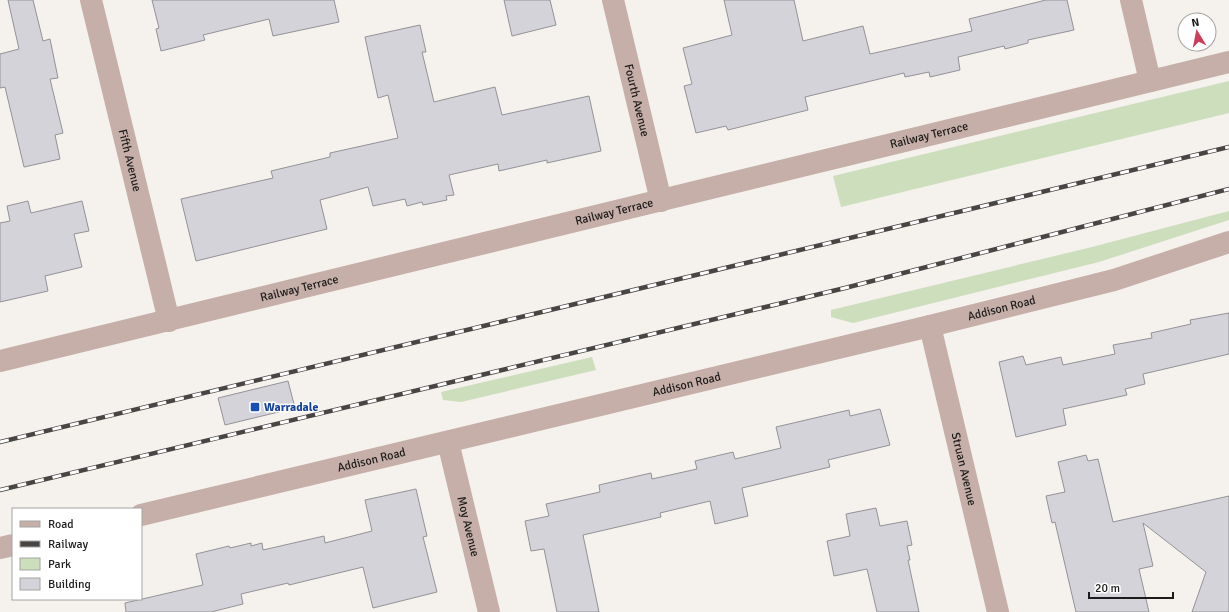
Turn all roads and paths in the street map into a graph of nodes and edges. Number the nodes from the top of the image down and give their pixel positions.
1 (91, 0) edge
2 (613, 0) edge
3 (1131, 0) edge
4 (1229, 62) edge
5 (1150, 81) junction
6 (662, 201) junction
7 (1229, 242) edge
8 (169, 321) junction
9 (930, 326) junction
10 (0, 361) edge
11 (448, 442) junction
12 (142, 515) edge
13 (12, 545) edge
14 (0, 548) edge
15 (489, 612) edge
16 (998, 612) edge

1 - 8 street, Fifth Avenue
2 - 6 street, Fourth Avenue
3 - 5 street
4 - 5 street, Railway Terrace
5 - 6 street, Railway Terrace
6 - 8 street, Railway Terrace
7 - 9 street, Addison Road
8 - 10 street, Railway Terrace
9 - 11 street, Addison Road
9 - 16 street, Struan Avenue
11 - 12 street, Addison Road
11 - 15 street, Moy Avenue
13 - 14 street

